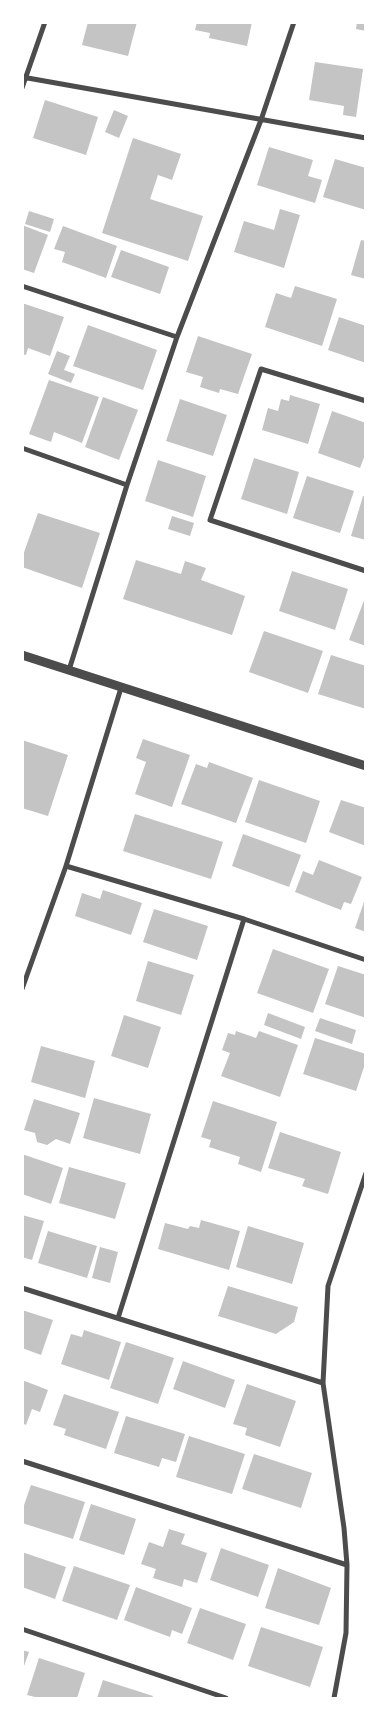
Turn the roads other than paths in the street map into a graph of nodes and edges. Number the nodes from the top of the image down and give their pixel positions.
1 (45, 22) edge
2 (294, 22) edge
3 (24, 78) edge
4 (22, 88) edge
5 (261, 120) junction
6 (366, 138) edge
7 (22, 286) edge
8 (177, 337) junction
9 (366, 401) edge
10 (22, 448) edge
11 (127, 485) junction
12 (366, 571) edge
13 (22, 655) edge
14 (69, 670) junction
15 (121, 688) junction
16 (366, 766) edge
17 (66, 866) junction
18 (244, 919) junction
19 (366, 960) edge
20 (22, 989) edge
21 (366, 1173) edge
22 (22, 1288) edge
23 (118, 1318) junction
24 (323, 1383) junction
25 (22, 1461) edge
26 (347, 1565) junction
27 (22, 1629) edge
28 (226, 1698) edge
29 (334, 1698) edge

1 - 3 street
2 - 5 street
3 - 4 street
3 - 5 street
5 - 6 street
5 - 8 street
7 - 8 street
8 - 11 street
9 - 12 street
10 - 11 street
11 - 14 street
13 - 14 street
14 - 15 street
15 - 16 street
15 - 17 street
17 - 18 street
17 - 20 street
18 - 19 street
18 - 23 street
21 - 24 street
22 - 23 street
23 - 24 street
24 - 26 street
25 - 26 street
26 - 29 street
27 - 28 street

